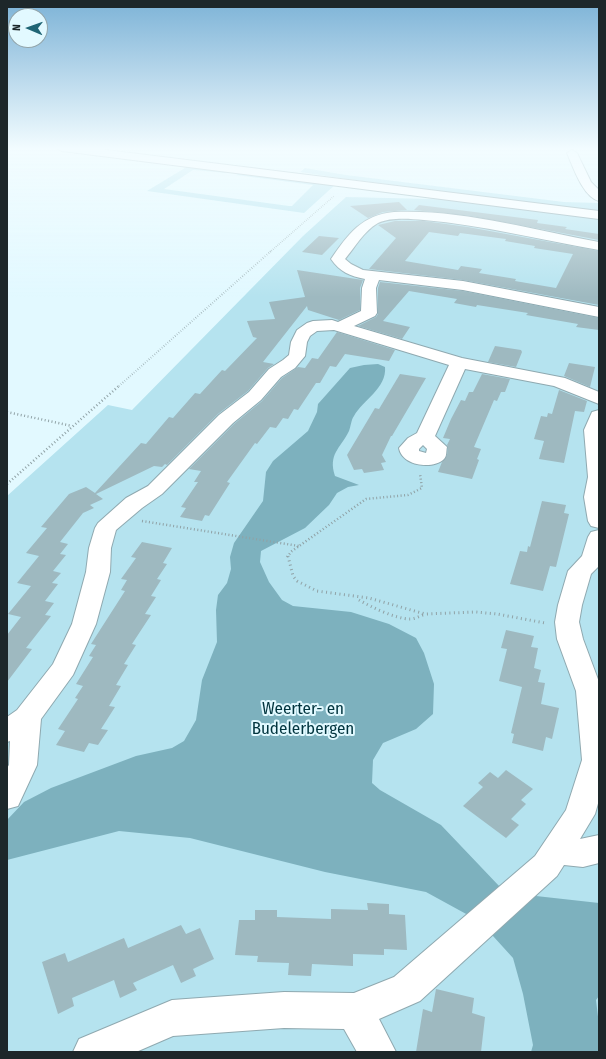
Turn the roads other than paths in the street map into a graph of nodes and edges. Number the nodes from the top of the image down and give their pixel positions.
1 (457, 197) edge
2 (599, 215) edge
3 (599, 246) edge
4 (374, 275) junction
5 (599, 312) edge
6 (340, 327) junction
7 (459, 363) junction
8 (599, 399) edge
9 (599, 416) edge
10 (418, 459) road end
11 (599, 521) edge
12 (599, 538) edge
13 (17, 724) edge
14 (596, 776) edge
15 (7, 797) edge
16 (599, 849) edge
17 (556, 851) junction
18 (354, 1011) junction
19 (92, 1052) edge
20 (377, 1052) edge

1 - 2 street
3 - 4 street
4 - 5 street
4 - 6 street
6 - 7 street
6 - 13 street
7 - 8 street
7 - 10 street
9 - 11 street
12 - 14 street
13 - 15 street
14 - 17 street
16 - 17 street
17 - 18 street
18 - 19 street
18 - 20 street

